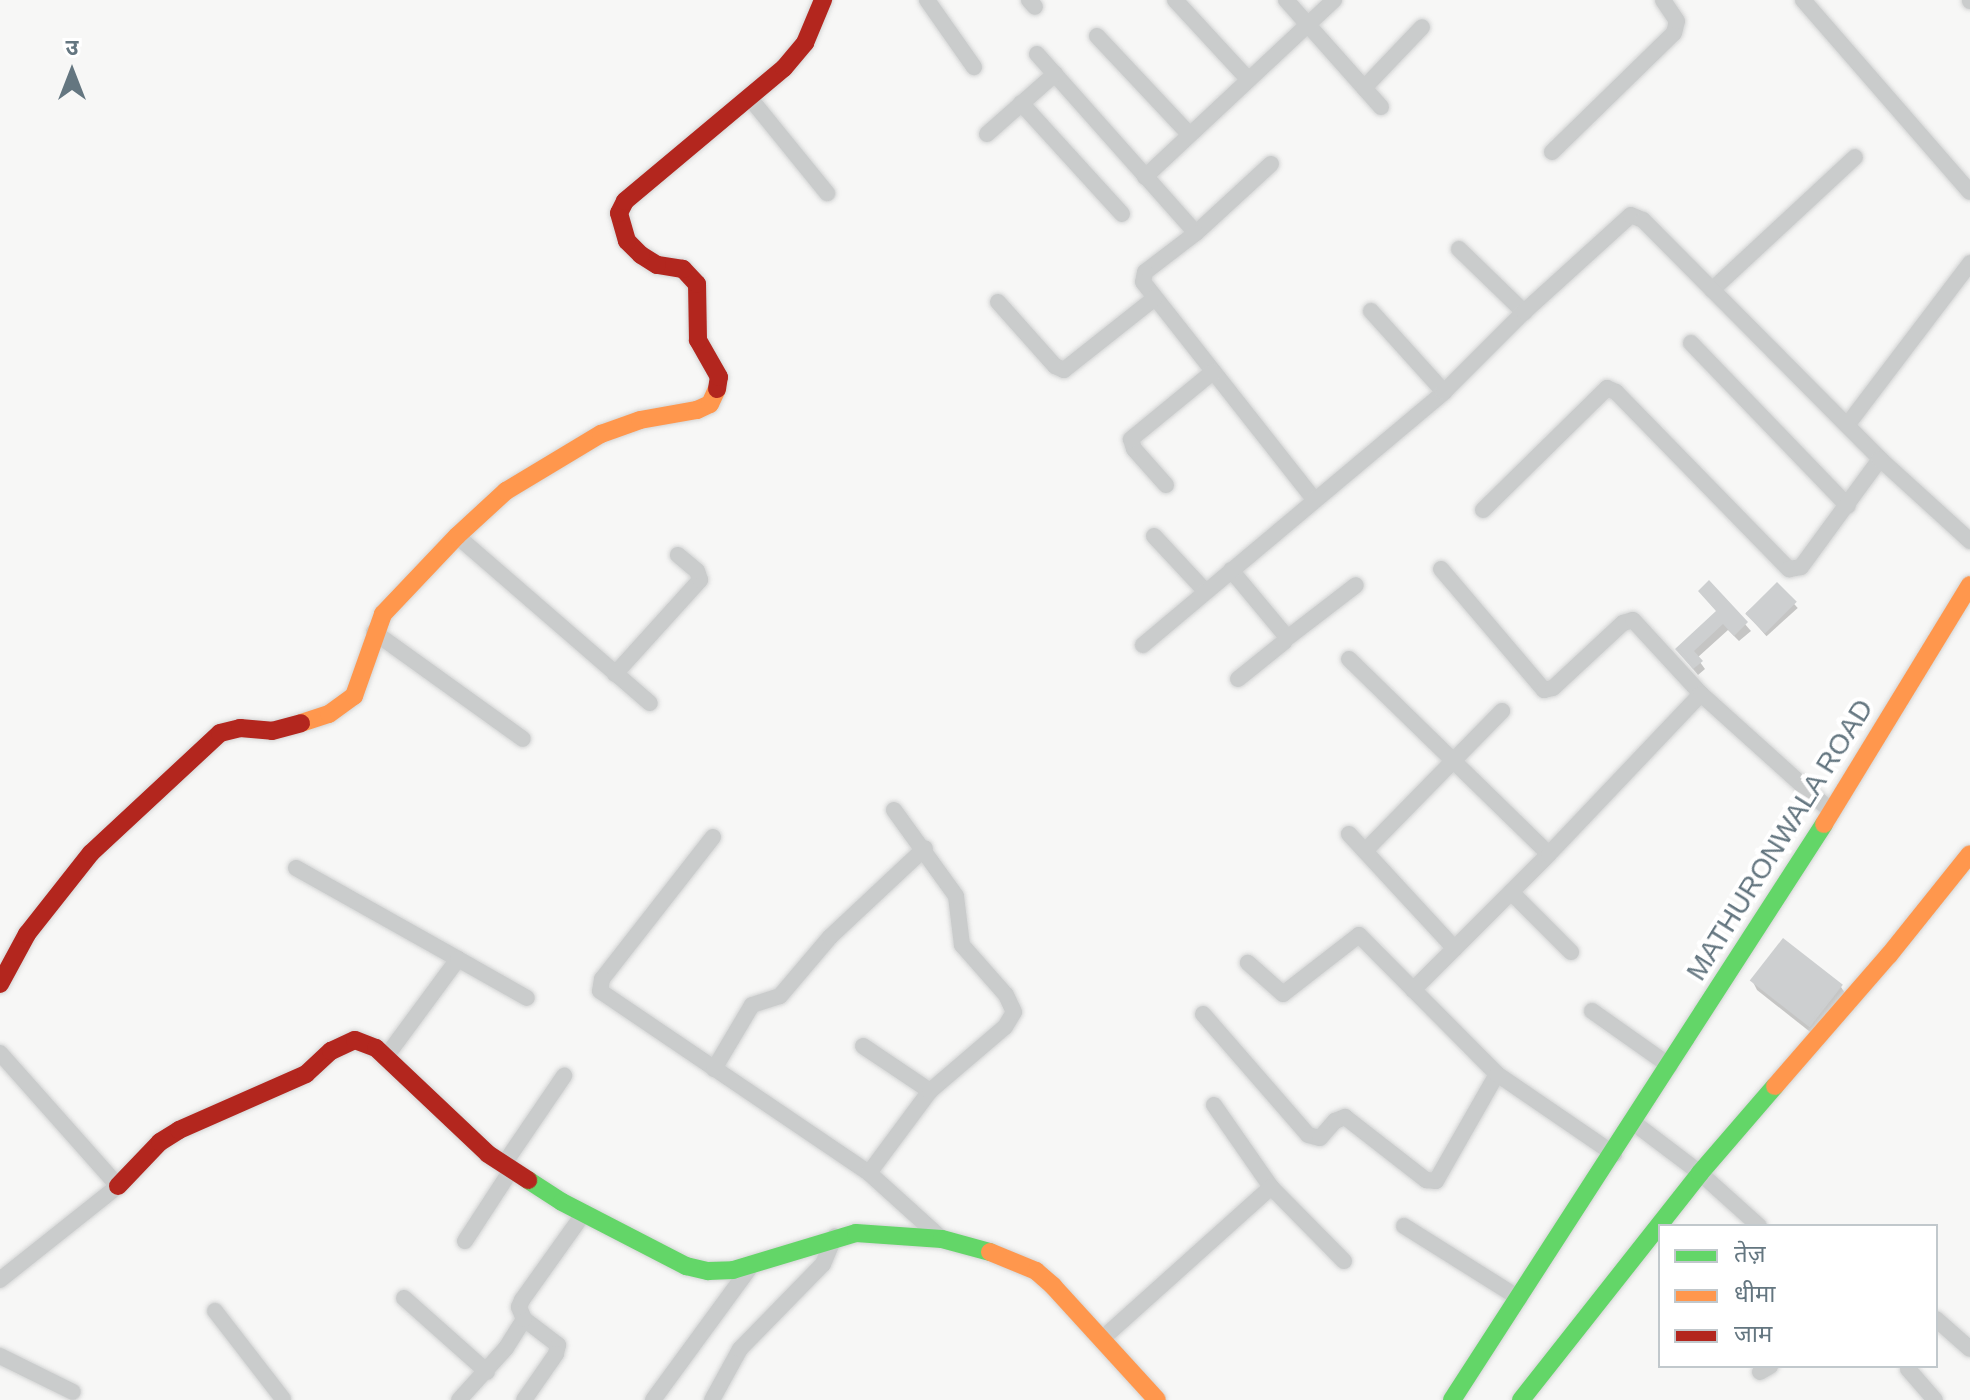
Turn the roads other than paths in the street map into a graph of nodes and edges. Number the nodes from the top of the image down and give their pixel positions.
1 (823, 0) edge
2 (927, 0) edge
3 (1175, 0) edge
4 (1286, 0) edge
5 (1334, 0) edge
6 (1663, 0) edge
7 (1803, 0) edge
8 (1309, 24) junction
9 (1422, 27) dead end
10 (1097, 36) dead end
11 (1037, 54) dead end
12 (974, 67) dead end
13 (1055, 74) junction
14 (1248, 79) junction
15 (1364, 88) junction
16 (749, 97) junction
17 (1021, 103) junction
18 (1381, 107) dead end
19 (1188, 133) junction
20 (987, 134) dead end
21 (1552, 152) dead end
22 (1855, 157) dead end
23 (1271, 164) dead end
24 (1145, 177) junction
25 (1970, 192) edge
26 (827, 193) dead end
27 (1122, 214) dead end
28 (1196, 233) junction
29 (1459, 249) dead end
30 (1970, 263) edge
31 (1712, 290) junction
32 (1155, 298) junction
33 (998, 302) dead end
34 (1371, 311) dead end
35 (1524, 312) junction
36 (1691, 343) dead end
37 (1213, 372) junction
38 (1444, 392) junction
39 (1848, 424) junction
40 (1880, 459) junction
41 (1166, 485) dead end
42 (1314, 499) junction
43 (1848, 506) junction
44 (1483, 510) dead end
45 (457, 536) junction
46 (1154, 536) dead end
47 (1970, 541) edge
48 (678, 555) dead end
49 (1441, 569) dead end
50 (1231, 570) junction
51 (1356, 585) dead end
52 (1970, 585) edge
53 (1206, 592) junction
54 (374, 632) junction
55 (1286, 639) junction
56 (1143, 645) dead end
57 (1349, 659) dead end
58 (615, 674) junction
59 (1238, 679) dead end
60 (1701, 694) junction
61 (650, 703) dead end
62 (1502, 711) dead end
63 (523, 739) dead end
64 (1453, 760) junction
65 (894, 810) dead end
66 (1832, 812) junction
67 (1349, 834) dead end
68 (713, 837) dead end
69 (925, 848) junction
70 (1365, 851) junction
71 (1549, 854) junction
72 (1970, 854) edge
73 (296, 868) dead end
74 (1511, 892) junction
75 (1455, 949) junction
76 (1571, 952) dead end
77 (458, 959) junction
78 (1248, 963) dead end
79 (0, 984) edge
80 (1413, 990) junction
81 (527, 998) dead end
82 (1592, 1011) dead end
83 (1203, 1014) dead end
84 (863, 1046) dead end
85 (0, 1053) edge
86 (385, 1058) junction
87 (1670, 1066) junction
88 (714, 1069) junction
89 (1497, 1074) junction
90 (564, 1076) dead end
91 (930, 1091) junction
92 (1214, 1105) dead end
93 (1634, 1123) junction
94 (1614, 1154) junction
95 (508, 1166) junction
96 (869, 1173) junction
97 (1700, 1173) junction
98 (118, 1186) junction
99 (1271, 1187) junction
100 (584, 1213) junction
101 (1660, 1224) edge
102 (1757, 1224) edge
103 (1404, 1226) dead end
104 (1658, 1226) edge
105 (835, 1236) junction
106 (942, 1239) junction
107 (465, 1241) dead end
108 (1344, 1261) dead end
109 (751, 1266) junction
110 (0, 1280) edge
111 (404, 1298) dead end
112 (1519, 1298) junction
113 (215, 1311) dead end
114 (524, 1319) junction
115 (1938, 1321) edge
116 (1103, 1338) junction
117 (1970, 1349) edge
118 (0, 1356) edge
119 (1908, 1369) dead end
120 (487, 1372) junction
121 (73, 1392) dead end
122 (282, 1400) edge
123 (459, 1400) edge
124 (524, 1400) edge
125 (653, 1400) edge
126 (712, 1400) edge
127 (1157, 1400) edge
128 (1452, 1400) edge
129 (1521, 1400) edge
130 (1935, 1400) edge

1 - 16 street
2 - 12 street
3 - 14 street
4 - 8 street
5 - 8 street
6 - 21 street
7 - 25 street
8 - 14 street
8 - 15 street
9 - 15 street
10 - 19 street
11 - 13 street
13 - 17 street
13 - 24 street
14 - 19 street
15 - 18 street
16 - 26 street
16 - 45 street
17 - 20 street
17 - 27 street
19 - 24 street
22 - 31 street
23 - 28 street
24 - 28 street
28 - 32 street
29 - 35 street
30 - 39 street
31 - 35 street
31 - 39 street
32 - 33 street
32 - 37 street
34 - 38 street
35 - 38 street
36 - 43 street
37 - 41 street
37 - 42 street
38 - 42 street
39 - 40 street
40 - 43 street
40 - 47 street
42 - 50 street
43 - 44 street
45 - 54 street
45 - 58 street
46 - 53 street
48 - 58 street
49 - 60 street
50 - 53 street
50 - 55 street
51 - 55 street
52 - 66 street, MATHURONWALA ROAD
53 - 56 street
54 - 63 street
54 - 79 street
55 - 59 street
57 - 64 street
58 - 61 street
60 - 66 street
60 - 71 street
62 - 64 street
64 - 70 street
64 - 71 street
65 - 69 street
66 - 87 street, MATHURONWALA ROAD
67 - 70 street
68 - 88 street
69 - 88 street
69 - 91 street
70 - 75 street
71 - 74 street
72 - 97 street
73 - 77 street
74 - 75 street
74 - 76 street
75 - 80 street
77 - 81 street
77 - 86 street
78 - 80 street
80 - 89 street
82 - 87 street
83 - 89 street
84 - 91 street
85 - 98 street
86 - 95 street
86 - 98 street
87 - 93 street, MATHURONWALA ROAD
88 - 96 street
89 - 94 street
90 - 95 street
91 - 96 street
92 - 99 street
93 - 94 street, MATHURONWALA ROAD
93 - 97 street
94 - 112 street, MATHURONWALA ROAD
95 - 100 street
95 - 107 street
96 - 106 street
97 - 101 street
97 - 102 street
98 - 110 street
99 - 108 street
99 - 116 street
100 - 109 street
100 - 114 street
103 - 112 street
104 - 129 street
105 - 106 street
105 - 109 street
105 - 126 street
106 - 116 street
109 - 125 street
111 - 120 street
112 - 128 street, MATHURONWALA ROAD
113 - 122 street
114 - 120 street
114 - 124 street
115 - 117 street
116 - 127 street
118 - 121 street
119 - 130 street
120 - 123 street

